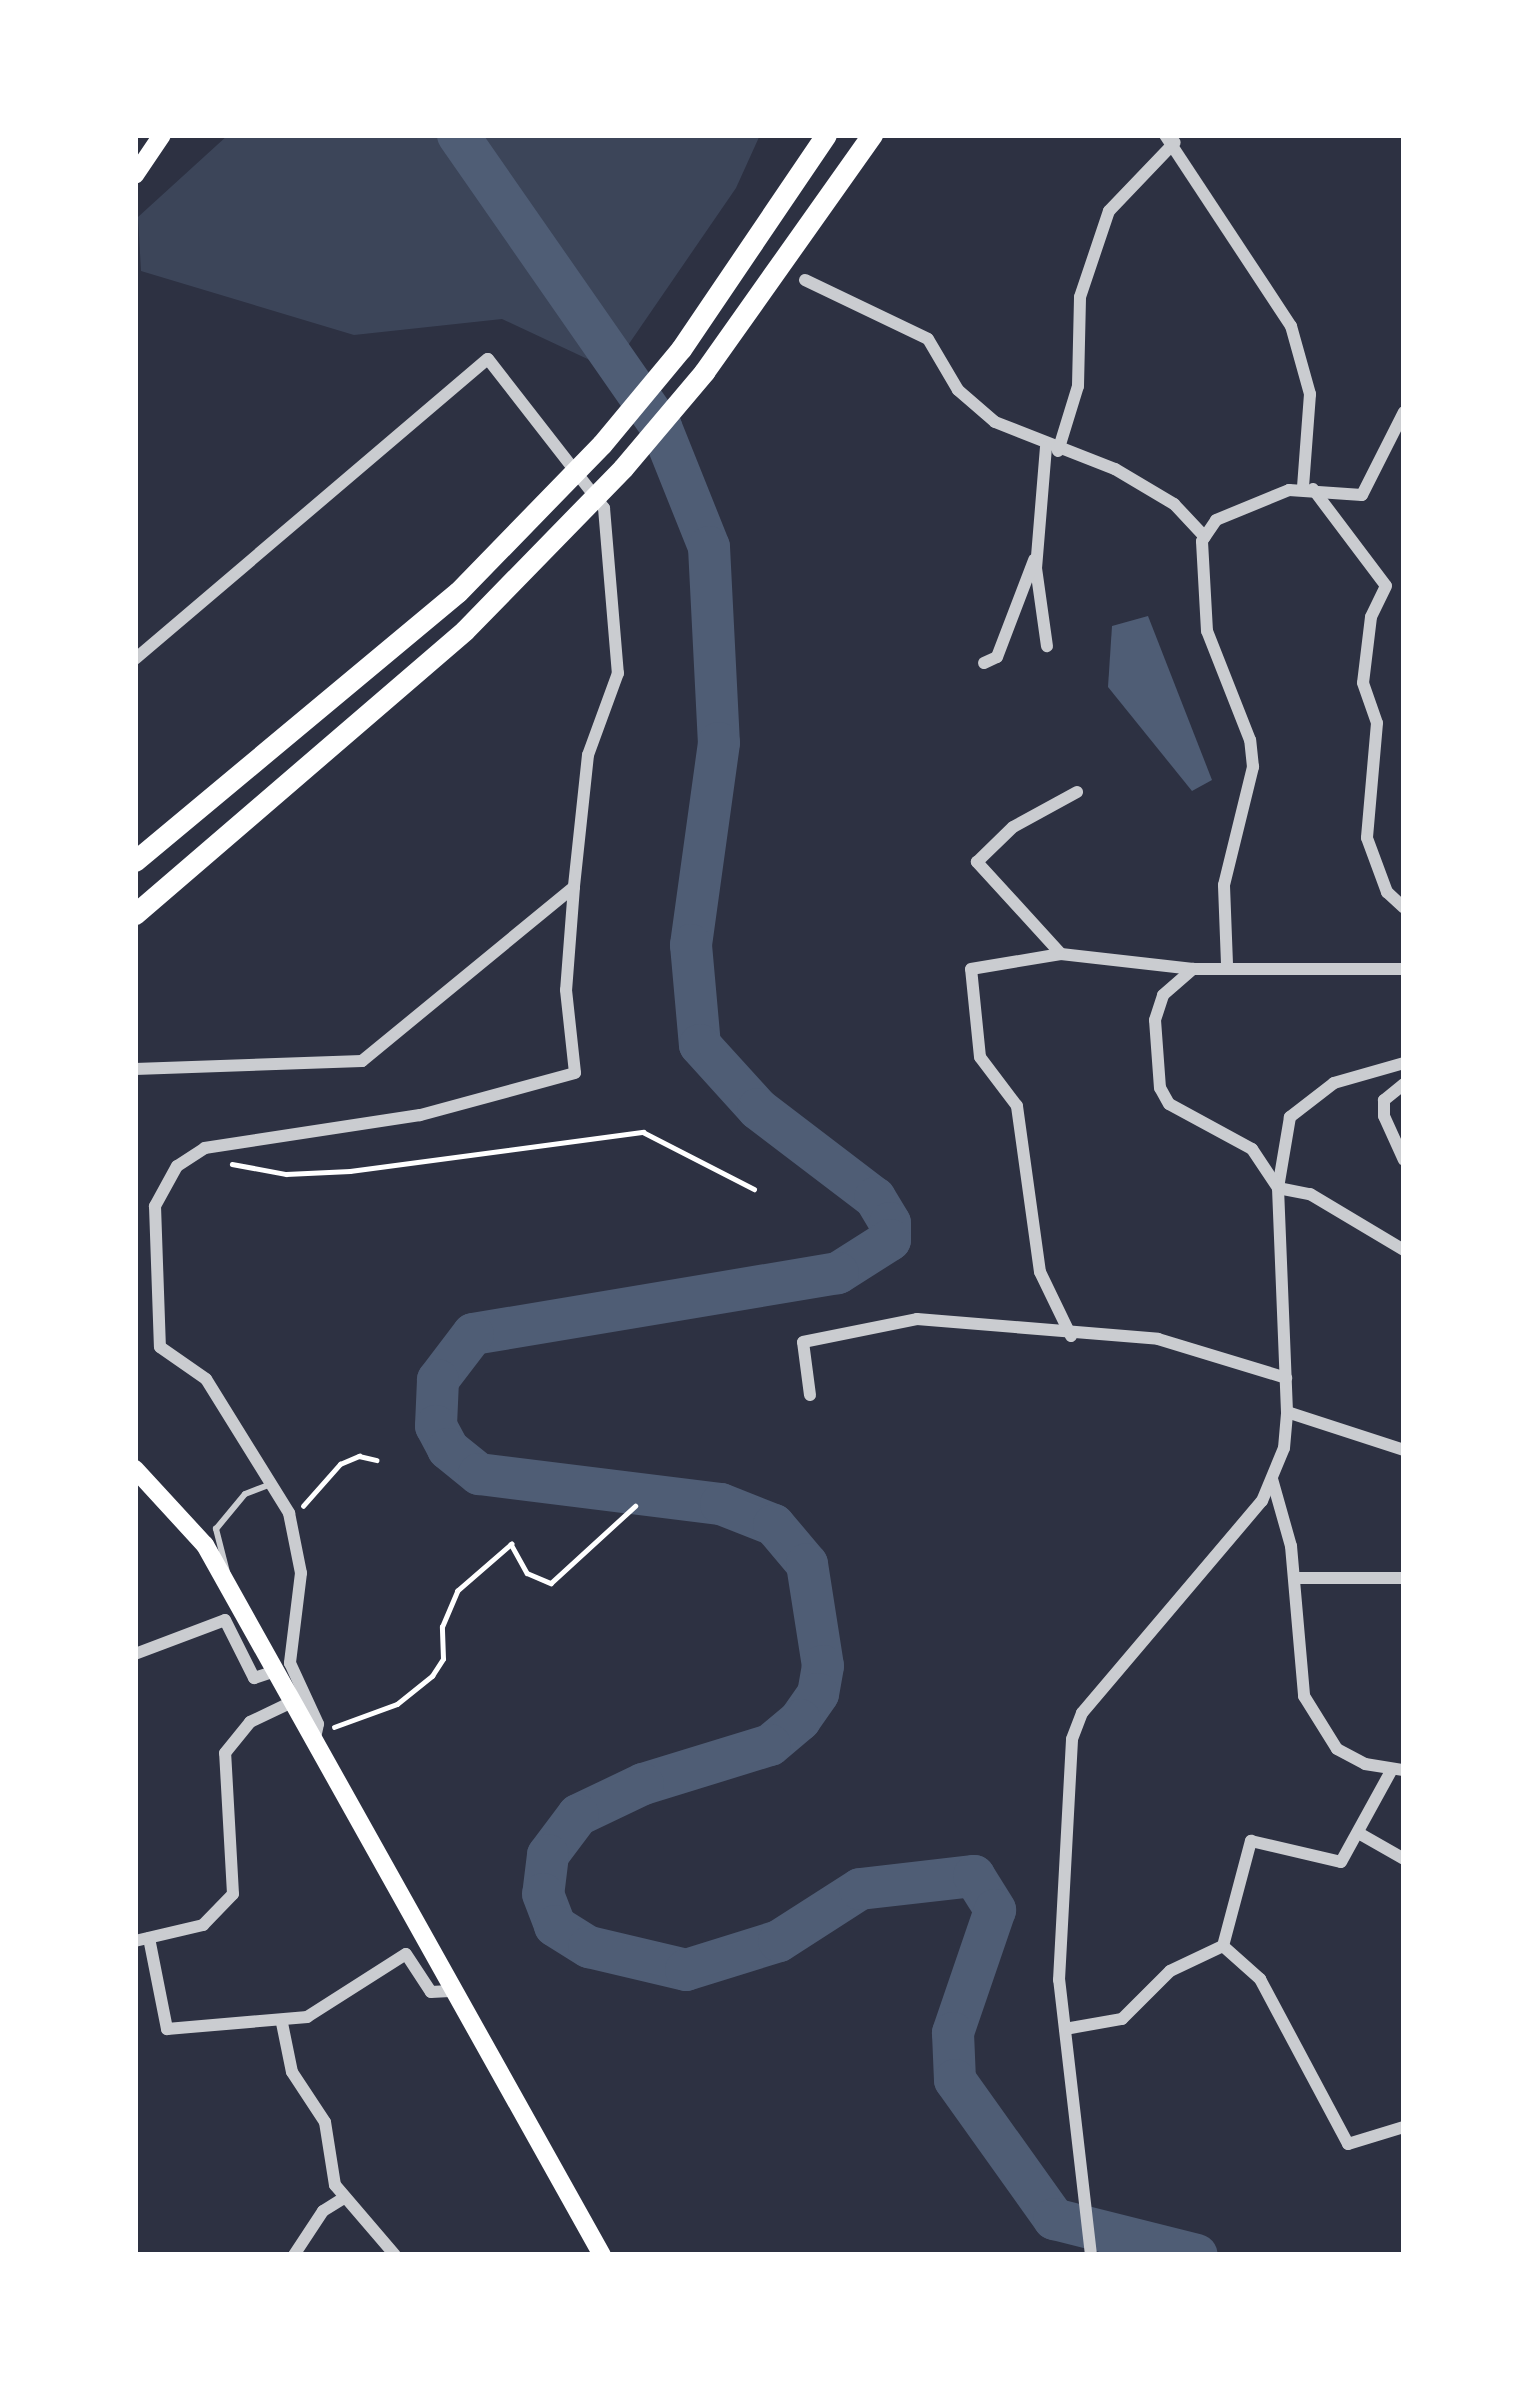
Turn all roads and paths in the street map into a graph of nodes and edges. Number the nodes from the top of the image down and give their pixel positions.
1 (162, 135) edge
2 (826, 135) edge
3 (872, 135) edge
4 (1172, 139) edge
5 (135, 175) edge
6 (805, 280) dead end
7 (1404, 412) edge
8 (1052, 449) junction
9 (1308, 488) junction
10 (1205, 537) junction
11 (1036, 554) junction
12 (1047, 646) dead end
13 (135, 659) edge
14 (984, 663) dead end
15 (1077, 792) dead end
16 (135, 861) edge
17 (574, 887) junction
18 (1404, 908) edge
19 (135, 914) edge
20 (1061, 954) junction
21 (1227, 964) junction
22 (1193, 969) junction
23 (1404, 969) edge
24 (1404, 1063) edge
25 (135, 1069) edge
26 (1404, 1084) edge
27 (194, 1155) junction
28 (1404, 1160) edge
29 (1278, 1188) junction
30 (754, 1189) dead end
31 (1404, 1250) edge
32 (1071, 1336) junction
33 (1286, 1378) junction
34 (810, 1395) dead end
35 (1287, 1412) junction
36 (1404, 1450) edge
37 (377, 1460) dead end
38 (136, 1471) edge
39 (1272, 1479) junction
40 (274, 1482) junction
41 (634, 1506) dead end
42 (290, 1513) junction
43 (1404, 1577) edge
44 (1295, 1578) junction
45 (226, 1581) junction
46 (135, 1654) edge
47 (276, 1672) junction
48 (292, 1702) junction
49 (315, 1738) junction
50 (1397, 1770) edge
51 (1362, 1834) junction
52 (1404, 1859) edge
53 (142, 1940) edge
54 (1223, 1946) junction
55 (450, 1991) junction
56 (282, 2023) junction
57 (1065, 2030) junction
58 (1404, 2127) edge
59 (342, 2199) junction
60 (294, 2255) edge
61 (395, 2255) edge
62 (602, 2255) edge
63 (1091, 2255) edge

1 - 5 main road
2 - 16 highway
3 - 19 highway
4 - 8 street
4 - 9 street
6 - 8 street
7 - 9 street
8 - 10 street
8 - 11 street
9 - 10 street
9 - 18 street
10 - 21 street
11 - 12 street
11 - 14 street
13 - 17 street
15 - 20 street
17 - 25 street
17 - 27 street
20 - 22 street
20 - 32 street
21 - 22 street
21 - 23 street
22 - 29 street
24 - 29 street
26 - 28 street
27 - 30 path
27 - 40 street
29 - 31 street
29 - 33 street
32 - 33 street
32 - 34 street
33 - 35 street
35 - 36 street
35 - 39 street
37 - 42 path
38 - 45 main road
39 - 44 street
39 - 57 street
40 - 42 street
40 - 45 lane
41 - 49 path
42 - 49 street
43 - 44 street
44 - 50 street
45 - 47 main road
46 - 47 street
47 - 48 main road
48 - 49 main road
48 - 53 street
49 - 55 main road
50 - 51 street
51 - 52 street
51 - 54 street
53 - 56 street
54 - 57 street
54 - 58 street
55 - 56 street
55 - 62 main road
56 - 59 street
57 - 63 street
59 - 60 street
59 - 61 street

